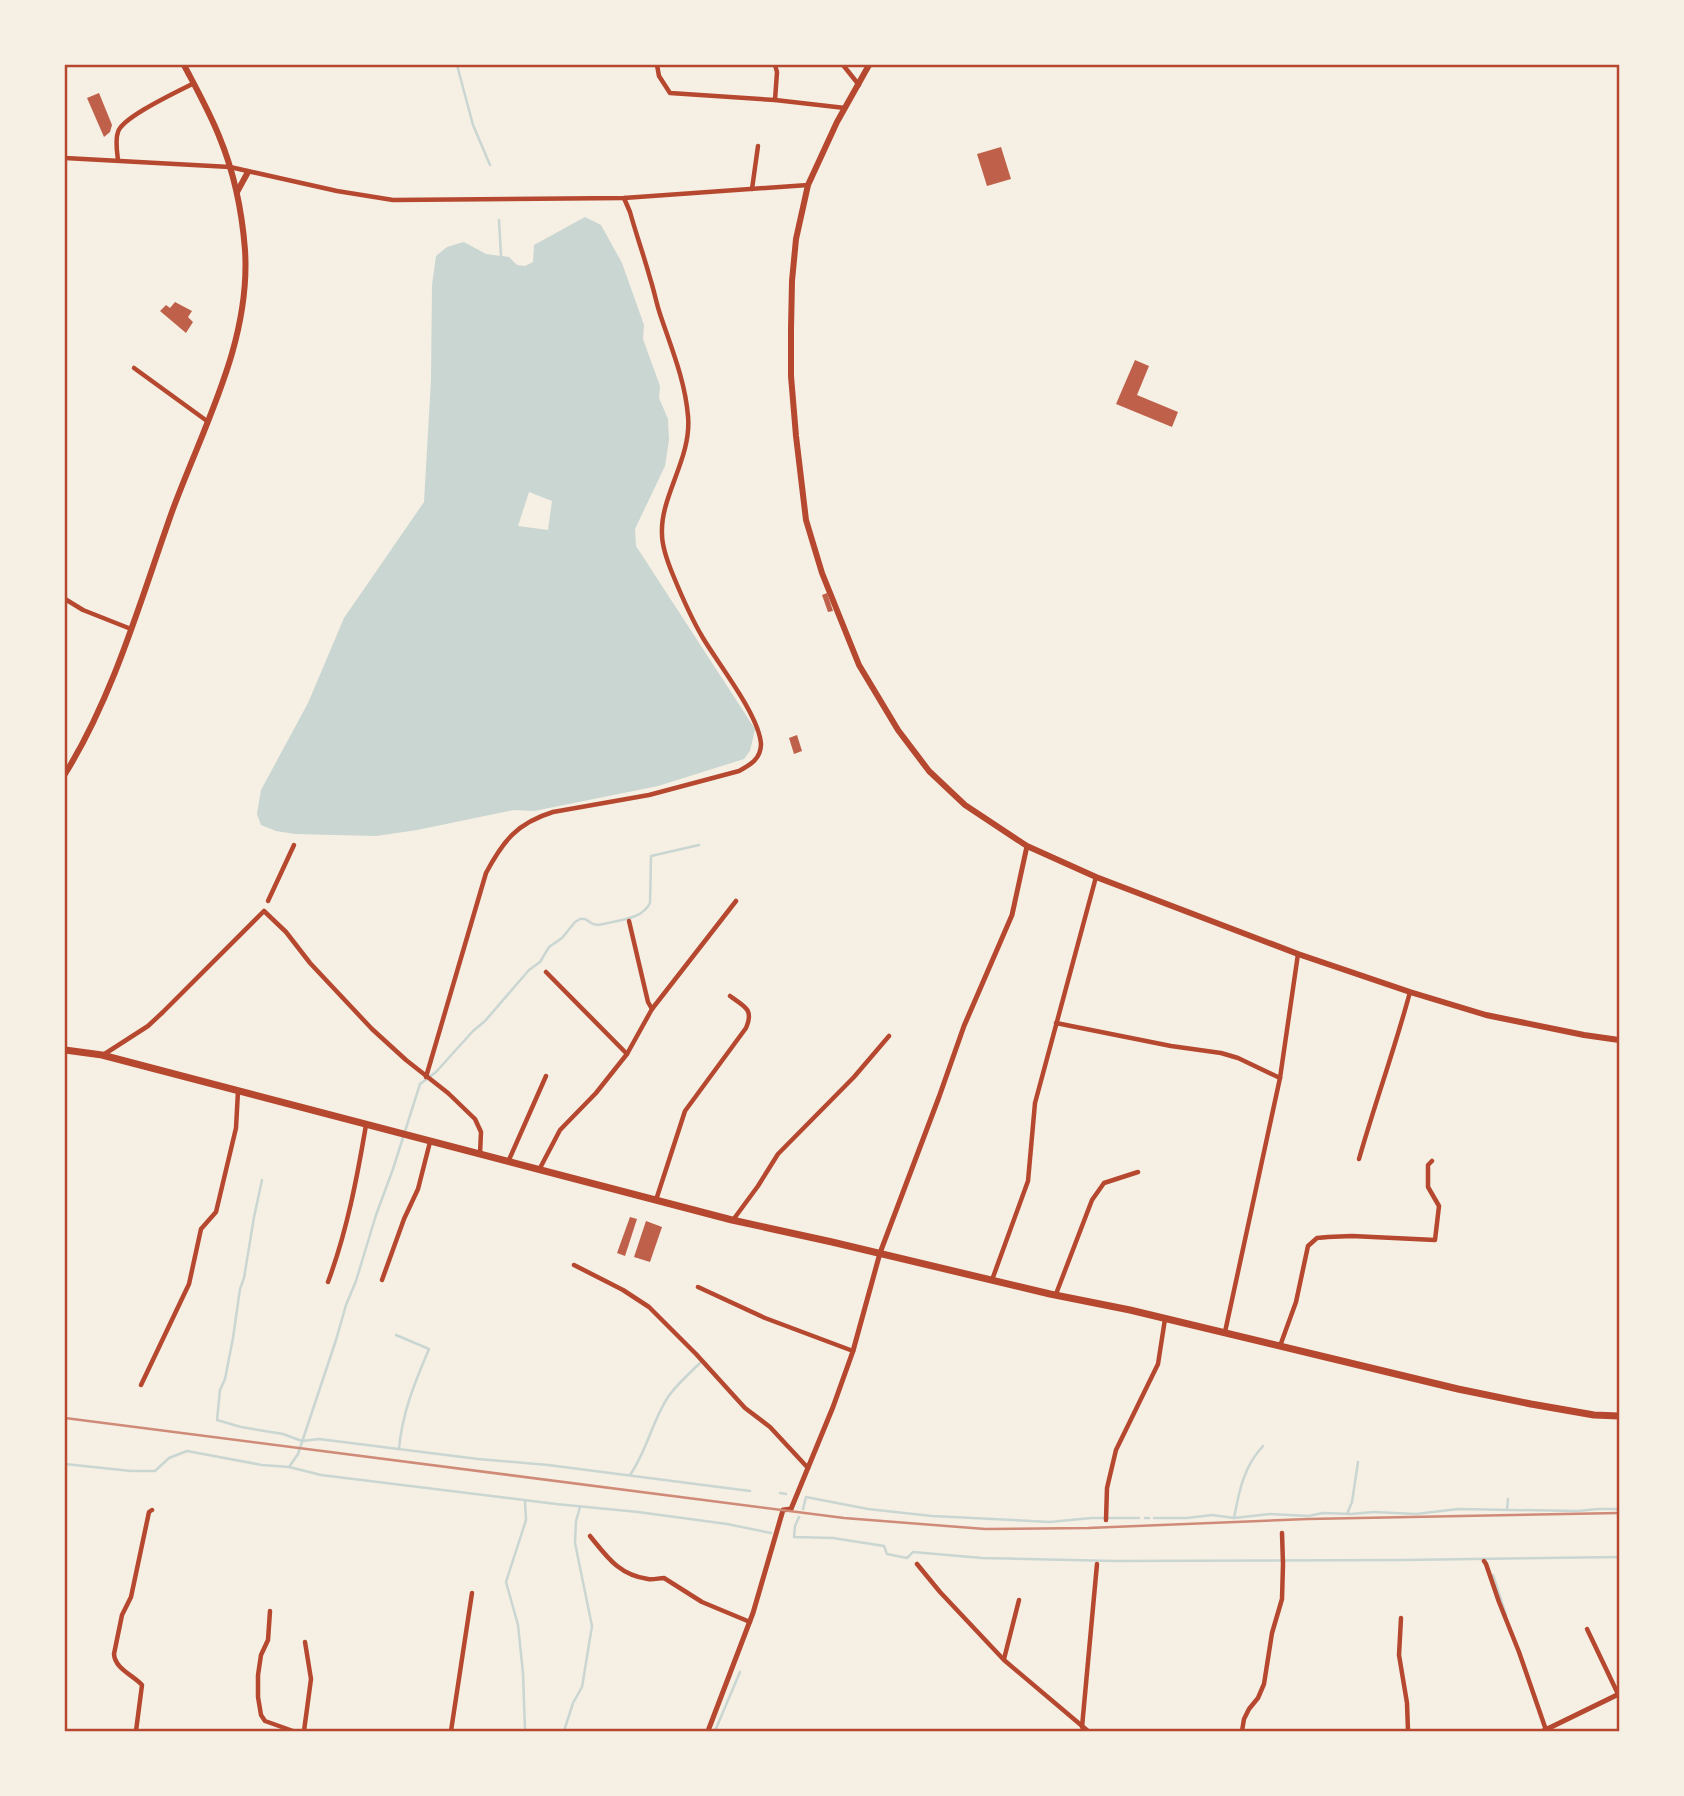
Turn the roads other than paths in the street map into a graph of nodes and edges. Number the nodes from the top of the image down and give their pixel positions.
1 (193, 65) edge
2 (657, 65) edge
3 (775, 65) edge
4 (843, 65) edge
5 (869, 65) edge
6 (184, 66) edge
7 (194, 83) junction
8 (859, 85) junction
9 (775, 100) junction
10 (846, 108) junction
11 (758, 146) dead end
12 (65, 158) edge
13 (117, 160) junction
14 (230, 167) junction
15 (248, 172) junction
16 (808, 185) junction
17 (752, 188) junction
18 (237, 192) junction
19 (624, 198) junction
20 (134, 368) dead end
21 (207, 421) junction
22 (65, 599) edge
23 (132, 629) junction
24 (65, 774) edge
25 (294, 845) dead end
26 (1027, 846) junction
27 (1096, 877) junction
28 (268, 901) dead end
29 (736, 901) dead end
30 (629, 921) dead end
31 (1297, 954) junction
32 (546, 972) dead end
33 (1410, 992) junction
34 (730, 996) dead end
35 (652, 1009) junction
36 (1056, 1023) junction
37 (889, 1036) dead end
38 (1619, 1040) edge
39 (65, 1050) edge
40 (627, 1054) junction
41 (102, 1055) junction
42 (546, 1076) dead end
43 (426, 1077) junction
44 (1280, 1078) junction
45 (238, 1091) junction
46 (366, 1124) junction
47 (430, 1142) junction
48 (480, 1155) junction
49 (1359, 1159) dead end
50 (1432, 1161) dead end
51 (508, 1163) junction
52 (539, 1171) junction
53 (1138, 1172) dead end
54 (656, 1200) junction
55 (732, 1220) junction
56 (880, 1253) junction
57 (574, 1265) dead end
58 (382, 1280) dead end
59 (992, 1280) junction
60 (328, 1282) dead end
61 (698, 1287) dead end
62 (1055, 1295) junction
63 (1165, 1320) junction
64 (1225, 1332) junction
65 (1280, 1346) junction
66 (853, 1351) junction
67 (141, 1385) dead end
68 (1619, 1416) edge
69 (808, 1468) junction
70 (152, 1510) dead end
71 (1106, 1517) dead end
72 (1282, 1533) dead end
73 (590, 1536) dead end
74 (1484, 1561) dead end
75 (917, 1564) dead end
76 (1097, 1564) dead end
77 (472, 1593) dead end
78 (1018, 1600) dead end
79 (270, 1611) dead end
80 (1401, 1618) dead end
81 (750, 1622) junction
82 (1587, 1629) dead end
83 (305, 1642) dead end
84 (1003, 1660) junction
85 (1619, 1694) edge
86 (1082, 1728) junction
87 (1545, 1730) edge
88 (136, 1731) edge
89 (293, 1731) edge
90 (304, 1731) edge
91 (451, 1731) edge
92 (708, 1731) edge
93 (1088, 1731) edge
94 (1242, 1731) edge
95 (1408, 1731) edge

1 - 6 street
2 - 9 street
3 - 9 street
4 - 8 street
5 - 8 main road
6 - 7 main road
7 - 13 street
7 - 14 main road
8 - 10 main road
9 - 10 street
10 - 16 main road
11 - 17 street
12 - 13 street
13 - 14 street
14 - 15 street
14 - 18 main road
15 - 18 main road
15 - 19 street
16 - 17 street
16 - 26 main road
17 - 19 street
18 - 21 main road
19 - 43 street
20 - 21 street
21 - 23 main road
22 - 23 street
23 - 24 main road
25 - 28 street
26 - 27 main road
26 - 56 street
27 - 31 main road
27 - 36 street
29 - 35 street
30 - 35 street
31 - 33 main road
31 - 44 street
32 - 40 street
33 - 38 main road
33 - 49 street
34 - 54 street
35 - 40 street
36 - 44 street
36 - 59 street
37 - 55 street
39 - 41 main road
40 - 52 street
41 - 43 street
41 - 45 main road
42 - 51 street
43 - 48 street
44 - 64 street
45 - 46 main road
45 - 67 street
46 - 47 main road
46 - 60 street
47 - 48 main road
47 - 58 street
48 - 51 main road
50 - 65 street
51 - 52 main road
52 - 54 main road
53 - 62 street
54 - 55 main road
55 - 56 main road
56 - 59 main road
56 - 66 street
57 - 69 street
59 - 62 main road
61 - 66 street
62 - 63 main road
63 - 64 main road
63 - 71 street
64 - 65 main road
65 - 68 main road
66 - 69 street
69 - 81 street
70 - 88 street
72 - 94 street
73 - 81 street
74 - 87 street
75 - 84 street
76 - 86 street
77 - 91 street
78 - 84 street
79 - 89 street
80 - 95 street
81 - 92 street
82 - 85 street
83 - 90 street
84 - 86 street
85 - 87 street
86 - 93 street

